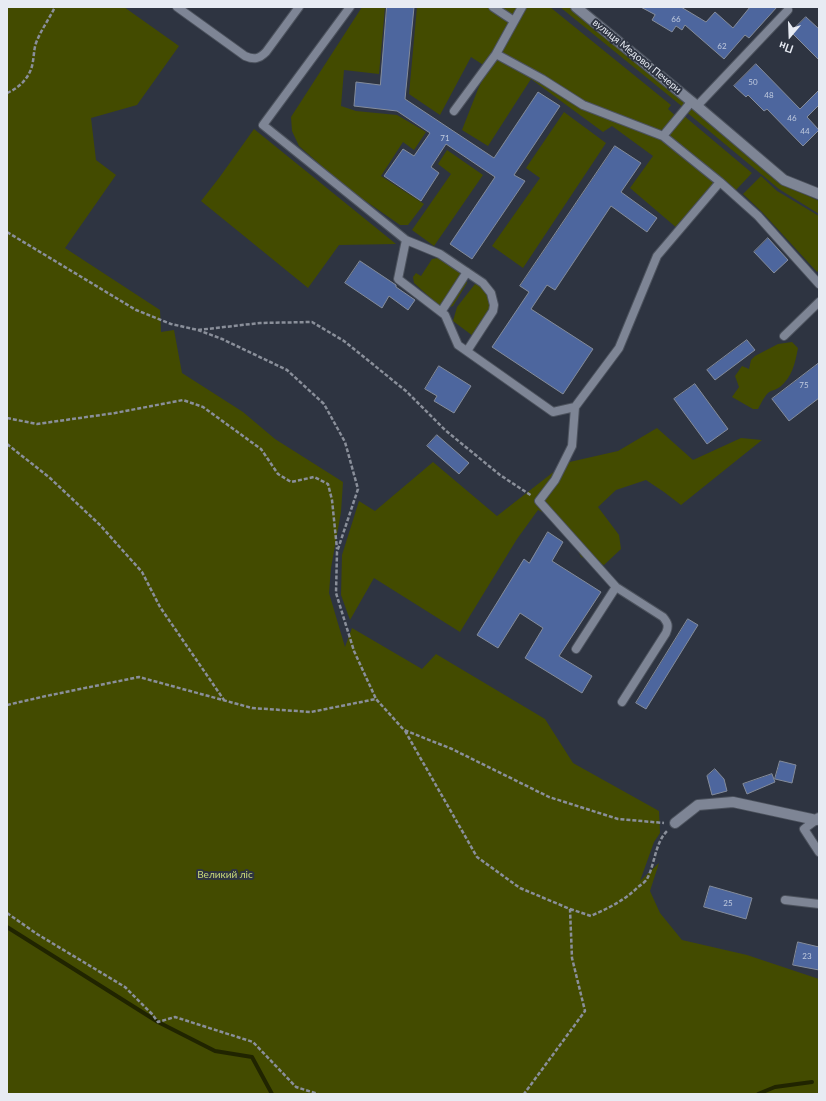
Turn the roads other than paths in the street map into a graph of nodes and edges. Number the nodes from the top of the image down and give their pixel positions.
1 (177, 7) edge
2 (299, 7) edge
3 (350, 7) edge
4 (493, 7) edge
5 (522, 7) edge
6 (576, 7) edge
7 (788, 10) dead end
8 (514, 21) junction
9 (496, 54) junction
10 (695, 103) junction
11 (454, 111) dead end
12 (664, 136) junction
13 (720, 182) junction
14 (819, 194) edge
15 (406, 240) junction
16 (467, 272) junction
17 (819, 284) edge
18 (819, 302) edge
19 (441, 312) junction
20 (784, 336) dead end
21 (467, 351) junction
22 (575, 407) junction
23 (616, 587) junction
24 (576, 649) dead end
25 (622, 702) dead end
26 (818, 819) edge
27 (675, 823) road end
28 (819, 852) edge
29 (785, 900) dead end
30 (819, 904) edge

1 - 2 lane
3 - 15 lane
4 - 8 lane
5 - 8 lane
6 - 10 street, вулиця Медової Печери
7 - 10 lane
8 - 9 lane
9 - 11 lane
9 - 12 lane
10 - 12 lane
10 - 14 street, вулиця Медової Печери
12 - 13 lane
13 - 17 lane
13 - 22 lane
15 - 16 lane
15 - 19 lane
16 - 19 lane
16 - 21 lane
18 - 20 lane
19 - 21 lane
21 - 22 lane
22 - 23 lane
23 - 24 lane
23 - 25 lane
26 - 27 street
26 - 28 lane
29 - 30 lane

